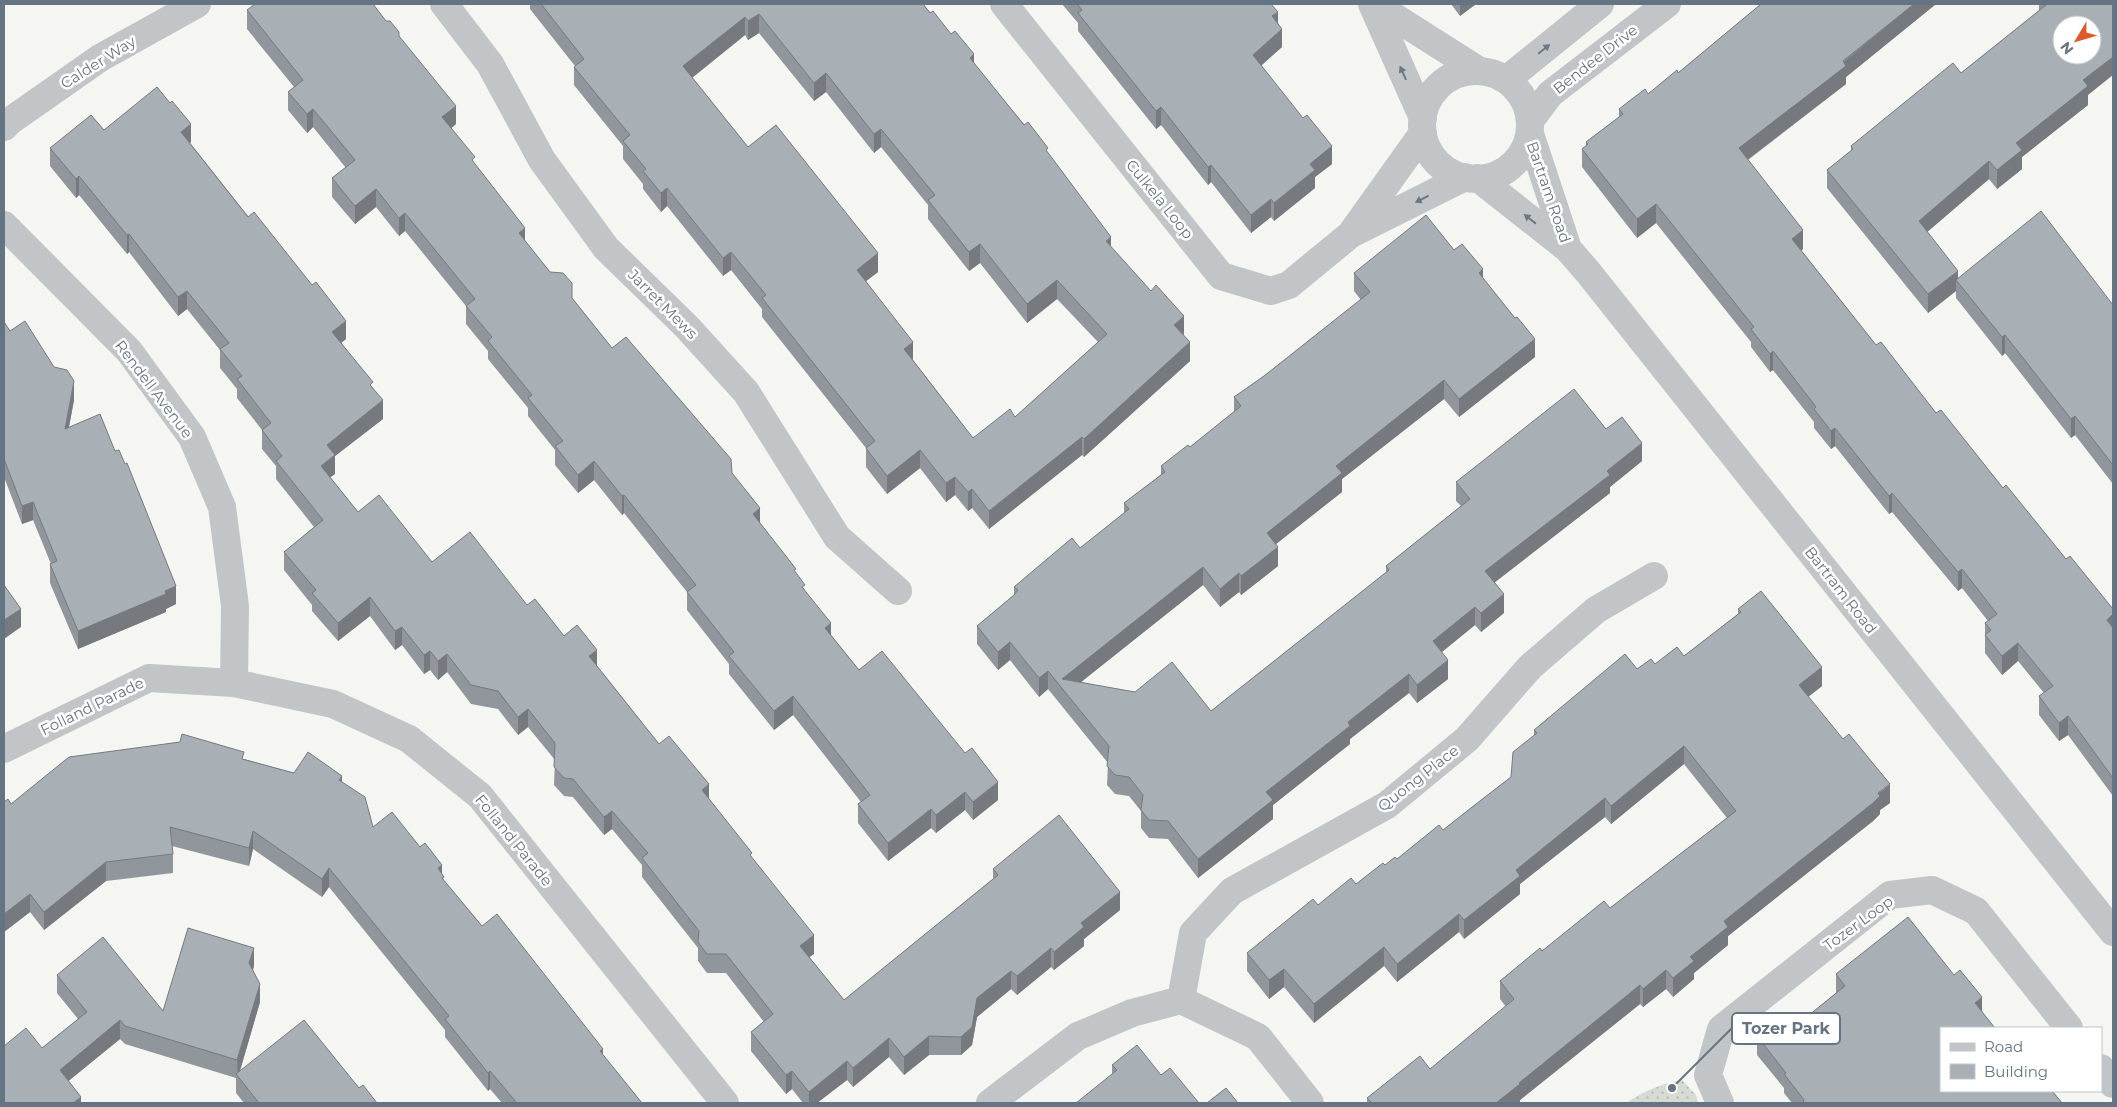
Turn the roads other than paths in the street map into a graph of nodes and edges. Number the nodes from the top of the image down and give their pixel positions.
1 (197, 4) edge
2 (444, 4) edge
3 (1004, 4) edge
4 (1373, 4) edge
5 (1600, 4) edge
6 (1666, 4) edge
7 (1478, 70) junction
8 (1506, 80) junction
9 (1423, 125) junction
10 (4, 127) edge
11 (1530, 128) junction
12 (1472, 178) junction
13 (4, 224) edge
14 (1351, 234) junction
15 (1568, 249) junction
16 (1654, 576) dead end
17 (898, 591) dead end
18 (234, 683) junction
19 (4, 749) edge
20 (2113, 932) edge
21 (1181, 1000) junction
22 (2068, 1027) edge
23 (2102, 1069) edge
24 (2113, 1084) edge
25 (726, 1103) edge
26 (990, 1103) edge
27 (1310, 1103) edge
28 (1720, 1103) edge

1 - 10 street, Calder Way
2 - 17 street, Jarret Mews
3 - 14 street, Culkela Loop
4 - 7 street
9 -> 4 street
8 -> 5 street
6 - 11 street, Bendee Drive
7 - 8 street
7 - 9 street
8 - 11 street
9 - 12 street
9 - 14 street, Culkela Loop
11 - 12 street
11 - 15 street, Bartram Road
12 -> 14 street, Culkela Loop
15 -> 12 street, Bartram Road
13 - 18 street, Rendell Avenue
15 - 20 street, Bartram Road
16 - 21 street, Quong Place
18 - 19 street, Folland Parade
18 - 25 street, Folland Parade
21 - 26 street
21 - 27 street
22 - 28 street, Tozer Loop
23 - 24 street

